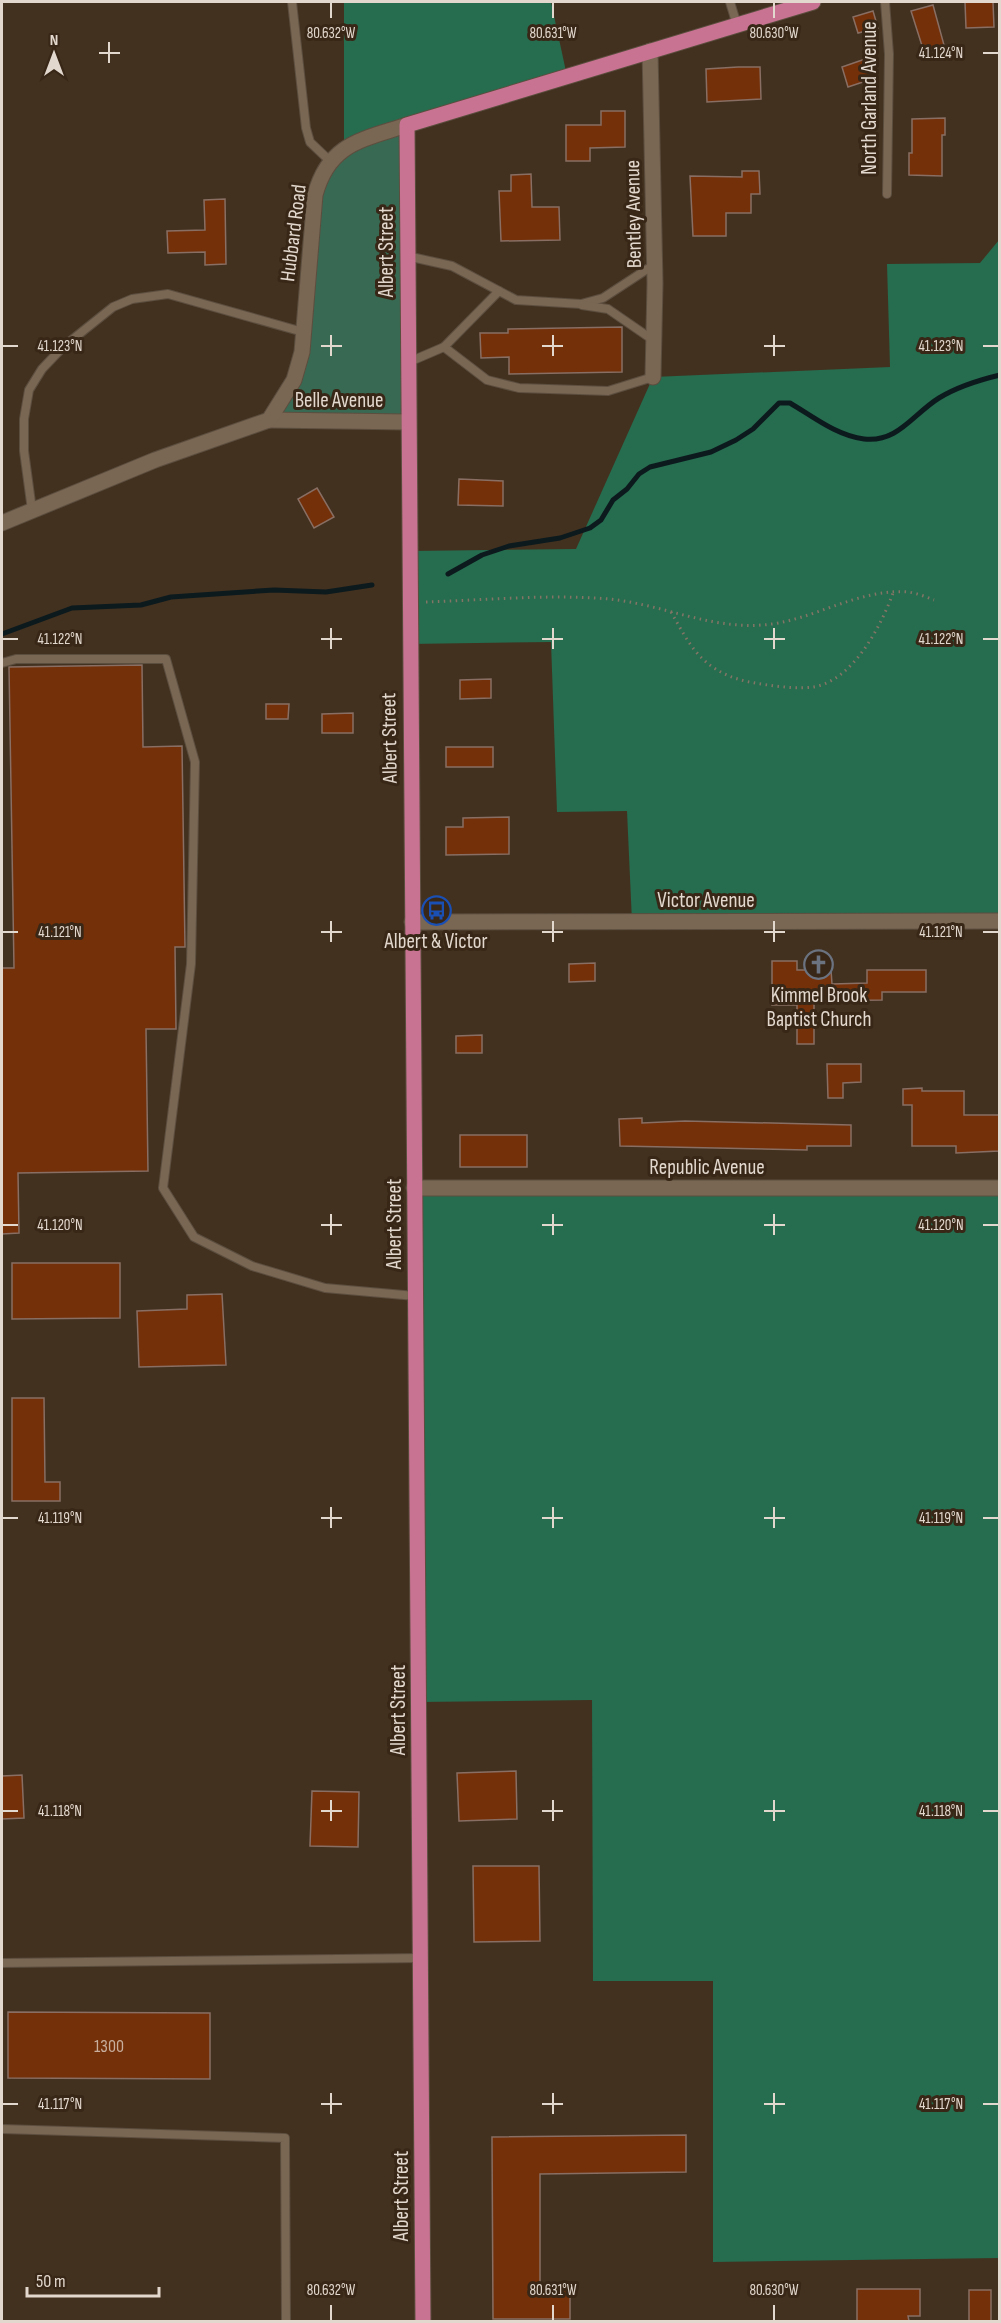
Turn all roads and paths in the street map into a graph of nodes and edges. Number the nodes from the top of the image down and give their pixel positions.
1 (292, 2) edge
2 (730, 2) edge
3 (813, 2) edge
4 (885, 2) edge
5 (737, 25) junction
6 (650, 51) junction
7 (407, 125) junction
8 (330, 160) junction
9 (887, 194) dead end
10 (407, 255) junction
11 (655, 264) junction
12 (500, 291) junction
13 (581, 304) junction
14 (303, 332) junction
15 (655, 341) junction
16 (444, 347) junction
17 (407, 362) junction
18 (653, 377) joint
19 (269, 420) junction
20 (408, 422) junction
21 (32, 510) junction
22 (2, 523) edge
23 (893, 592) junction
24 (934, 600) dead end
25 (409, 603) junction
26 (670, 611) junction
27 (2, 663) edge
28 (999, 921) edge
29 (412, 922) junction
30 (414, 1188) junction
31 (999, 1188) edge
32 (415, 1296) junction
33 (421, 1958) junction
34 (2, 1964) edge
35 (2, 2129) edge
36 (286, 2322) edge
37 (423, 2322) edge

1 - 8 lane
2 - 5 lane
3 - 5 main road, Hubbard Road
4 - 9 lane, North Garland Avenue
5 - 6 main road, Hubbard Road
6 - 7 main road, Hubbard Road
6 - 11 street, Bentley Avenue
7 - 8 street, Hubbard Road
7 - 10 main road, Albert Street
8 - 14 street, Hubbard Road
10 - 12 lane
10 - 17 main road, Albert Street
11 - 13 lane
11 - 15 street, Bentley Avenue
12 - 13 lane
12 - 16 lane
13 - 15 lane
14 - 19 street, Hubbard Road
14 - 21 lane
15 - 18 street, Bentley Avenue
16 - 17 lane
16 - 18 lane
17 - 20 main road, Albert Street
19 - 20 street, Belle Avenue
19 - 21 street
20 - 25 main road, Albert Street
21 - 22 street
23 - 24 path
23 - 26 path
23 - 26 path
25 - 26 path
25 - 29 main road, Albert Street
27 - 32 lane
28 - 29 street, Victor Avenue
29 - 30 main road, Albert Street
30 - 31 street, Republic Avenue
30 - 32 main road, Albert Street
32 - 33 main road, Albert Street
33 - 34 lane
33 - 37 main road, Albert Street
35 - 36 lane

